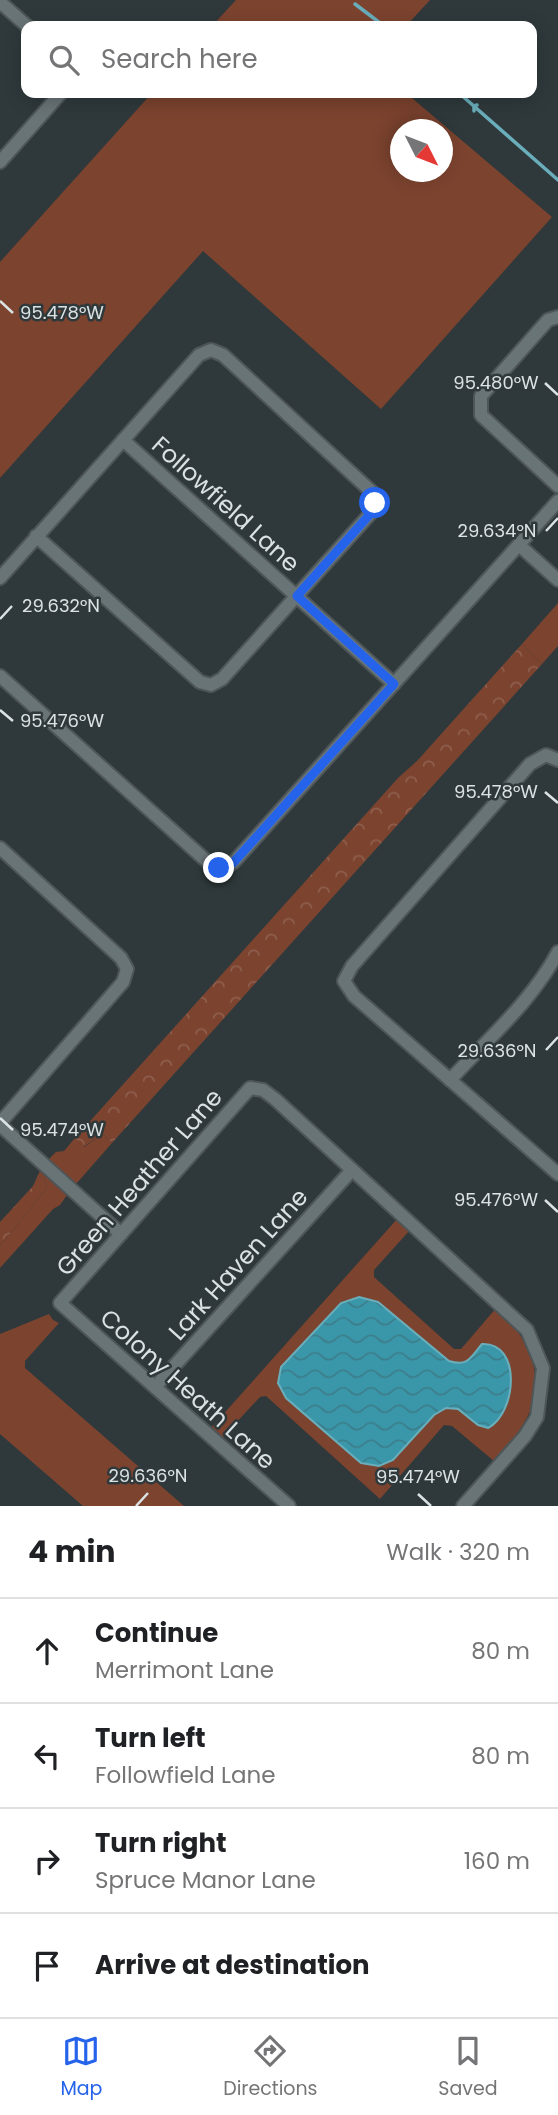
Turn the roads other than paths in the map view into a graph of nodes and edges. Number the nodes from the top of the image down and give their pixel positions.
1 (0, 2) edge
2 (21, 21) edge
3 (57, 98) edge
4 (0, 162) edge
5 (558, 317) edge
6 (123, 440) junction
7 (558, 486) edge
8 (558, 501) edge
9 (36, 536) junction
10 (519, 545) junction
11 (0, 578) edge
12 (558, 580) edge
13 (297, 596) junction
14 (0, 676) edge
15 (394, 684) junction
16 (552, 757) edge
17 (0, 848) edge
18 (558, 952) edge
19 (450, 1080) junction
20 (0, 1124) edge
21 (352, 1170) junction
22 (558, 1174) edge
23 (121, 1234) junction
24 (60, 1303) joint
25 (558, 1367) edge
26 (542, 1368) junction
27 (156, 1387) junction
28 (289, 1506) edge
29 (463, 1506) edge

1 - 2 street
3 - 4 street
5 - 7 street
6 - 9 street
6 - 13 street, Followfield Lane
6 - 13 street
8 - 10 street
9 - 11 street
9 - 13 street
10 - 12 street
10 - 15 street
13 - 15 street, Followfield Lane
14 - 15 street
16 - 19 street
17 - 20 street
18 - 19 street
19 - 22 street
20 - 23 street
21 - 23 street, Green Heather Lane
21 - 26 street
21 - 27 street, Lark Haven Lane
23 - 24 street, Green Heather Lane
24 - 27 street, Colony Heath Lane
25 - 26 street
26 - 29 street
27 - 28 street, Colony Heath Lane

